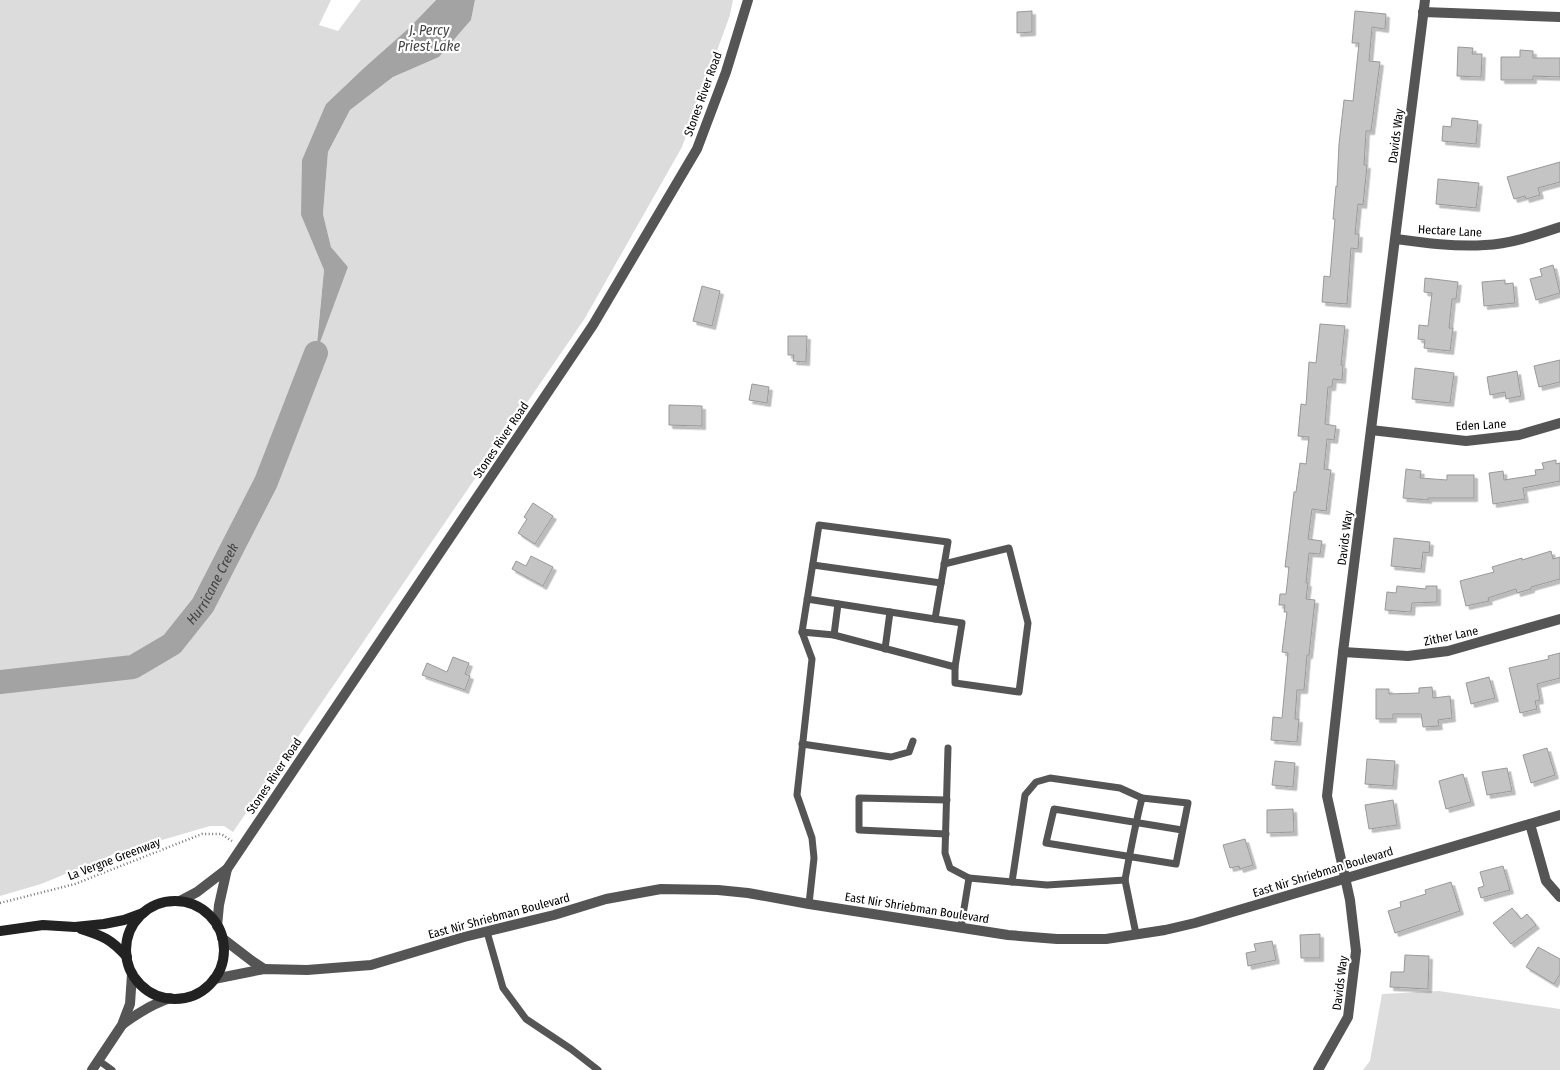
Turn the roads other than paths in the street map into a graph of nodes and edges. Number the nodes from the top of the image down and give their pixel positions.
1 (748, 0) edge
2 (1425, 0) edge
3 (1423, 12) junction
4 (1560, 17) edge
5 (1560, 227) edge
6 (1396, 239) junction
7 (1560, 423) edge
8 (1371, 430) junction
9 (944, 564) junction
10 (813, 565) junction
11 (941, 583) junction
12 (807, 599) junction
13 (838, 604) junction
14 (890, 612) junction
15 (935, 619) junction
16 (1560, 619) edge
17 (802, 632) junction
18 (834, 635) junction
19 (885, 649) junction
20 (1343, 652) junction
21 (955, 667) junction
22 (913, 741) dead end
23 (802, 744) junction
24 (948, 748) dead end
25 (1142, 798) junction
26 (946, 800) junction
27 (1560, 815) edge
28 (1136, 822) junction
29 (1530, 824) junction
30 (1182, 830) junction
31 (946, 834) junction
32 (1129, 856) junction
33 (227, 869) junction
34 (970, 878) junction
35 (1344, 879) junction
36 (1125, 880) junction
37 (1012, 882) junction
38 (1560, 897) edge
39 (180, 901) junction
40 (809, 904) junction
41 (144, 913) junction
42 (218, 926) junction
43 (75, 927) junction
44 (961, 927) junction
45 (0, 931) edge
46 (487, 932) junction
47 (1136, 934) junction
48 (222, 938) junction
49 (127, 957) junction
50 (264, 969) junction
51 (132, 974) junction
52 (214, 979) junction
53 (170, 998) junction
54 (122, 1025) junction
55 (98, 1060) junction
56 (92, 1070) edge
57 (112, 1070) edge
58 (598, 1070) edge
59 (1318, 1070) edge

1 - 33 street, Stones River Road
2 - 3 street, Davids Way
3 - 4 street
3 - 6 street, Davids Way
5 - 6 street, Hectare Lane
6 - 8 street, Davids Way
7 - 8 street, Eden Lane
8 - 20 street, Davids Way
9 - 10 lane
9 - 11 lane
9 - 21 lane
10 - 11 lane
10 - 12 lane
11 - 15 lane
12 - 13 lane
12 - 17 lane
13 - 14 lane
13 - 18 lane
14 - 15 lane
14 - 19 lane
15 - 21 lane
16 - 20 street, Zither Lane
17 - 18 lane
17 - 23 lane
18 - 19 lane
19 - 21 lane
20 - 35 street, Davids Way
22 - 23 lane
23 - 40 lane
24 - 26 lane
25 - 28 lane
25 - 30 lane
25 - 37 lane
26 - 31 lane
26 - 31 lane
27 - 29 street, East Nir Shriebman Boulevard
28 - 30 lane
28 - 32 lane
28 - 32 lane
29 - 35 street, East Nir Shriebman Boulevard
29 - 38 street
30 - 32 lane
31 - 34 lane
32 - 36 lane
33 - 39 street, Stones River Road
33 - 42 street, Stones River Road
34 - 37 lane
34 - 44 lane
35 - 47 street, East Nir Shriebman Boulevard
35 - 59 street, Davids Way
36 - 37 lane
36 - 47 lane
39 - 41 main road, Stones River Road
39 - 42 main road, Stones River Road
40 - 44 street, East Nir Shriebman Boulevard
40 - 46 street, East Nir Shriebman Boulevard
41 - 43 main road
41 - 49 main road, Stones River Road
42 - 48 main road, Stones River Road
43 - 45 main road
43 - 49 main road
44 - 47 street, East Nir Shriebman Boulevard
46 - 50 street, East Nir Shriebman Boulevard
46 - 58 lane
48 - 50 street
48 - 52 main road, Stones River Road
49 - 51 main road, Stones River Road
50 - 52 street, East Nir Shriebman Boulevard
51 - 53 main road, Stones River Road
51 - 54 street, Stones River Road
52 - 53 main road, Stones River Road
53 - 54 street, Stones River Road
54 - 55 street, Stones River Road
55 - 56 street, Stones River Road
55 - 57 lane

